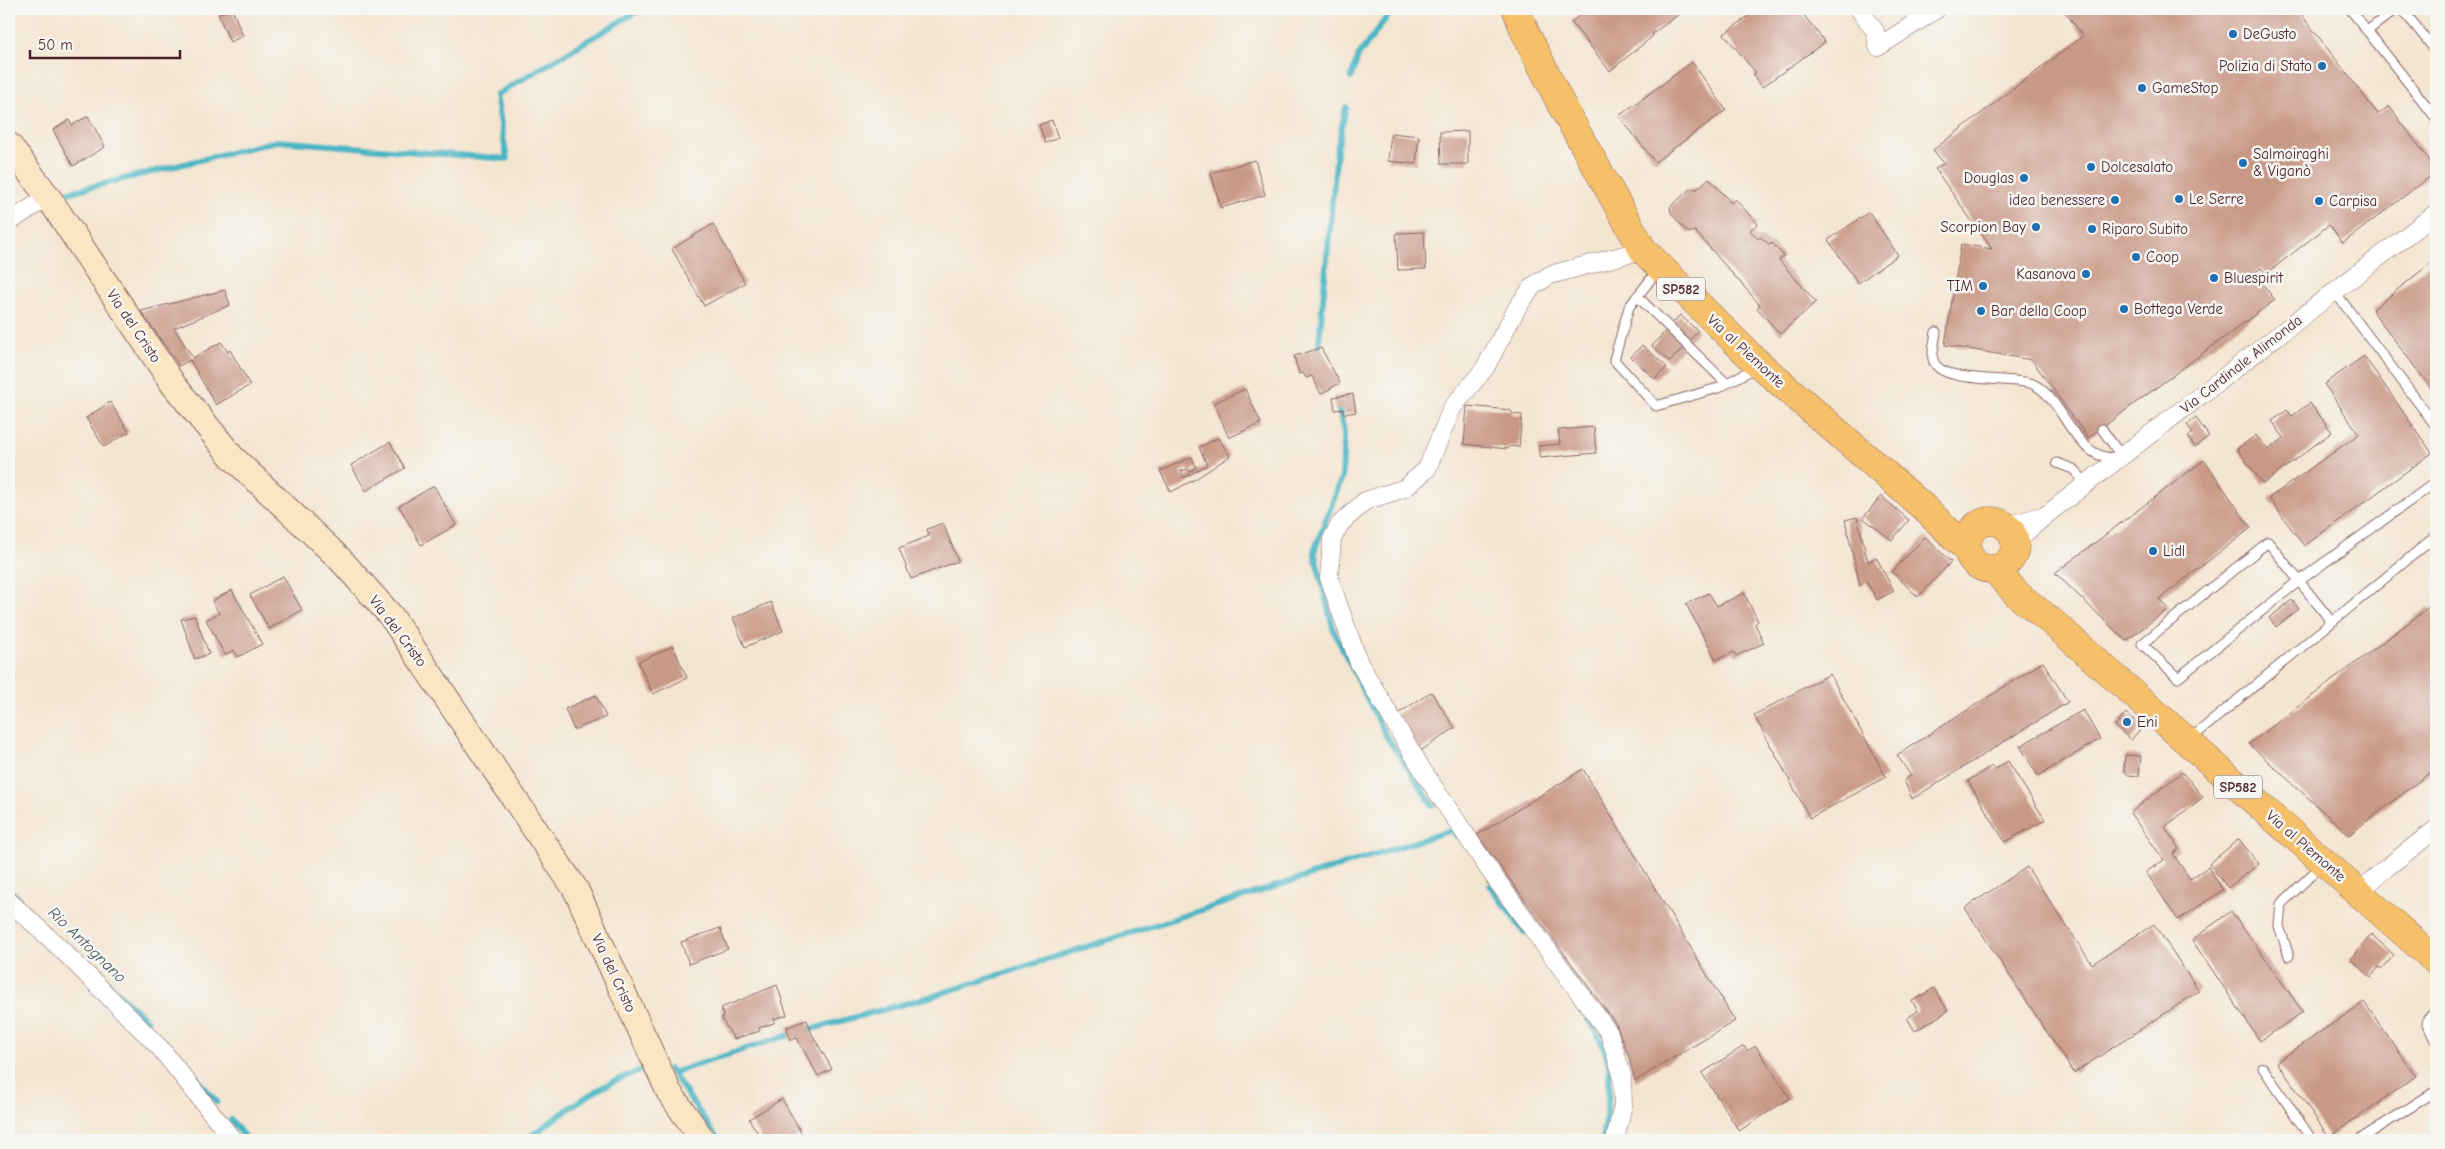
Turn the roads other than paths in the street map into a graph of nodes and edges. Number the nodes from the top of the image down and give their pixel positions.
1 (1516, 9) edge
2 (1858, 9) edge
3 (1937, 9) edge
4 (2350, 9) edge
5 (2396, 9) edge
6 (2407, 11) edge
7 (2368, 31) junction
8 (2436, 51) edge
9 (2436, 118) edge
10 (9, 145) edge
11 (48, 197) junction
12 (2436, 213) edge
13 (9, 222) edge
14 (1651, 259) junction
15 (2335, 292) junction
16 (1637, 296) junction
17 (1936, 332) dead end
18 (1760, 365) junction
19 (1726, 384) junction
20 (2436, 426) edge
21 (2102, 429) dead end
22 (2122, 457) junction
23 (2057, 463) dead end
24 (2436, 482) edge
25 (2087, 484) junction
26 (2436, 536) edge
27 (1971, 538) junction
28 (2007, 549) junction
29 (2299, 581) junction
30 (2331, 621) junction
31 (2187, 741) junction
32 (2436, 829) edge
33 (2324, 863) junction
34 (2359, 892) junction
35 (9, 901) edge
36 (2289, 956) dead end
37 (2436, 961) edge
38 (2436, 1012) edge
39 (2436, 1042) edge
40 (2263, 1068) dead end
41 (2436, 1091) edge
42 (233, 1140) edge
43 (703, 1140) edge
44 (1615, 1140) edge
45 (2312, 1140) edge
46 (2359, 1140) edge

1 - 14 main road, Via al Piemonte / SP582
2 - 3 street
4 - 7 lane
5 - 7 lane
6 - 8 lane
7 - 9 lane
10 - 11 street, Via del Cristo
11 - 13 street
11 - 43 street, Via del Cristo
12 - 15 street, Via Cardinale Alimonda
14 - 16 lane
14 - 18 main road, Via al Piemonte / SP582
14 - 44 street
15 - 20 lane
15 - 22 street, Via Cardinale Alimonda
16 - 19 lane
16 - 19 lane
17 - 22 lane
18 - 19 lane
18 - 27 main road, Via al Piemonte / SP582
21 - 22 lane
22 - 25 street, Via Cardinale Alimonda
23 - 25 lane
24 - 29 lane
25 - 28 street, Via Cardinale Alimonda
26 - 30 lane
27 - 28 main road, Via al Piemonte / SP582
27 - 28 main road, Via al Piemonte / SP582
28 - 31 main road, Via al Piemonte / SP582
29 - 29 lane
29 - 30 lane
30 - 31 lane
31 - 33 main road, Via al Piemonte / SP582
32 - 34 street
33 - 34 main road, Via al Piemonte / SP582
33 - 36 lane
34 - 37 main road, Via al Piemonte / SP582
35 - 42 street
38 - 39 lane
40 - 45 lane
41 - 46 lane

